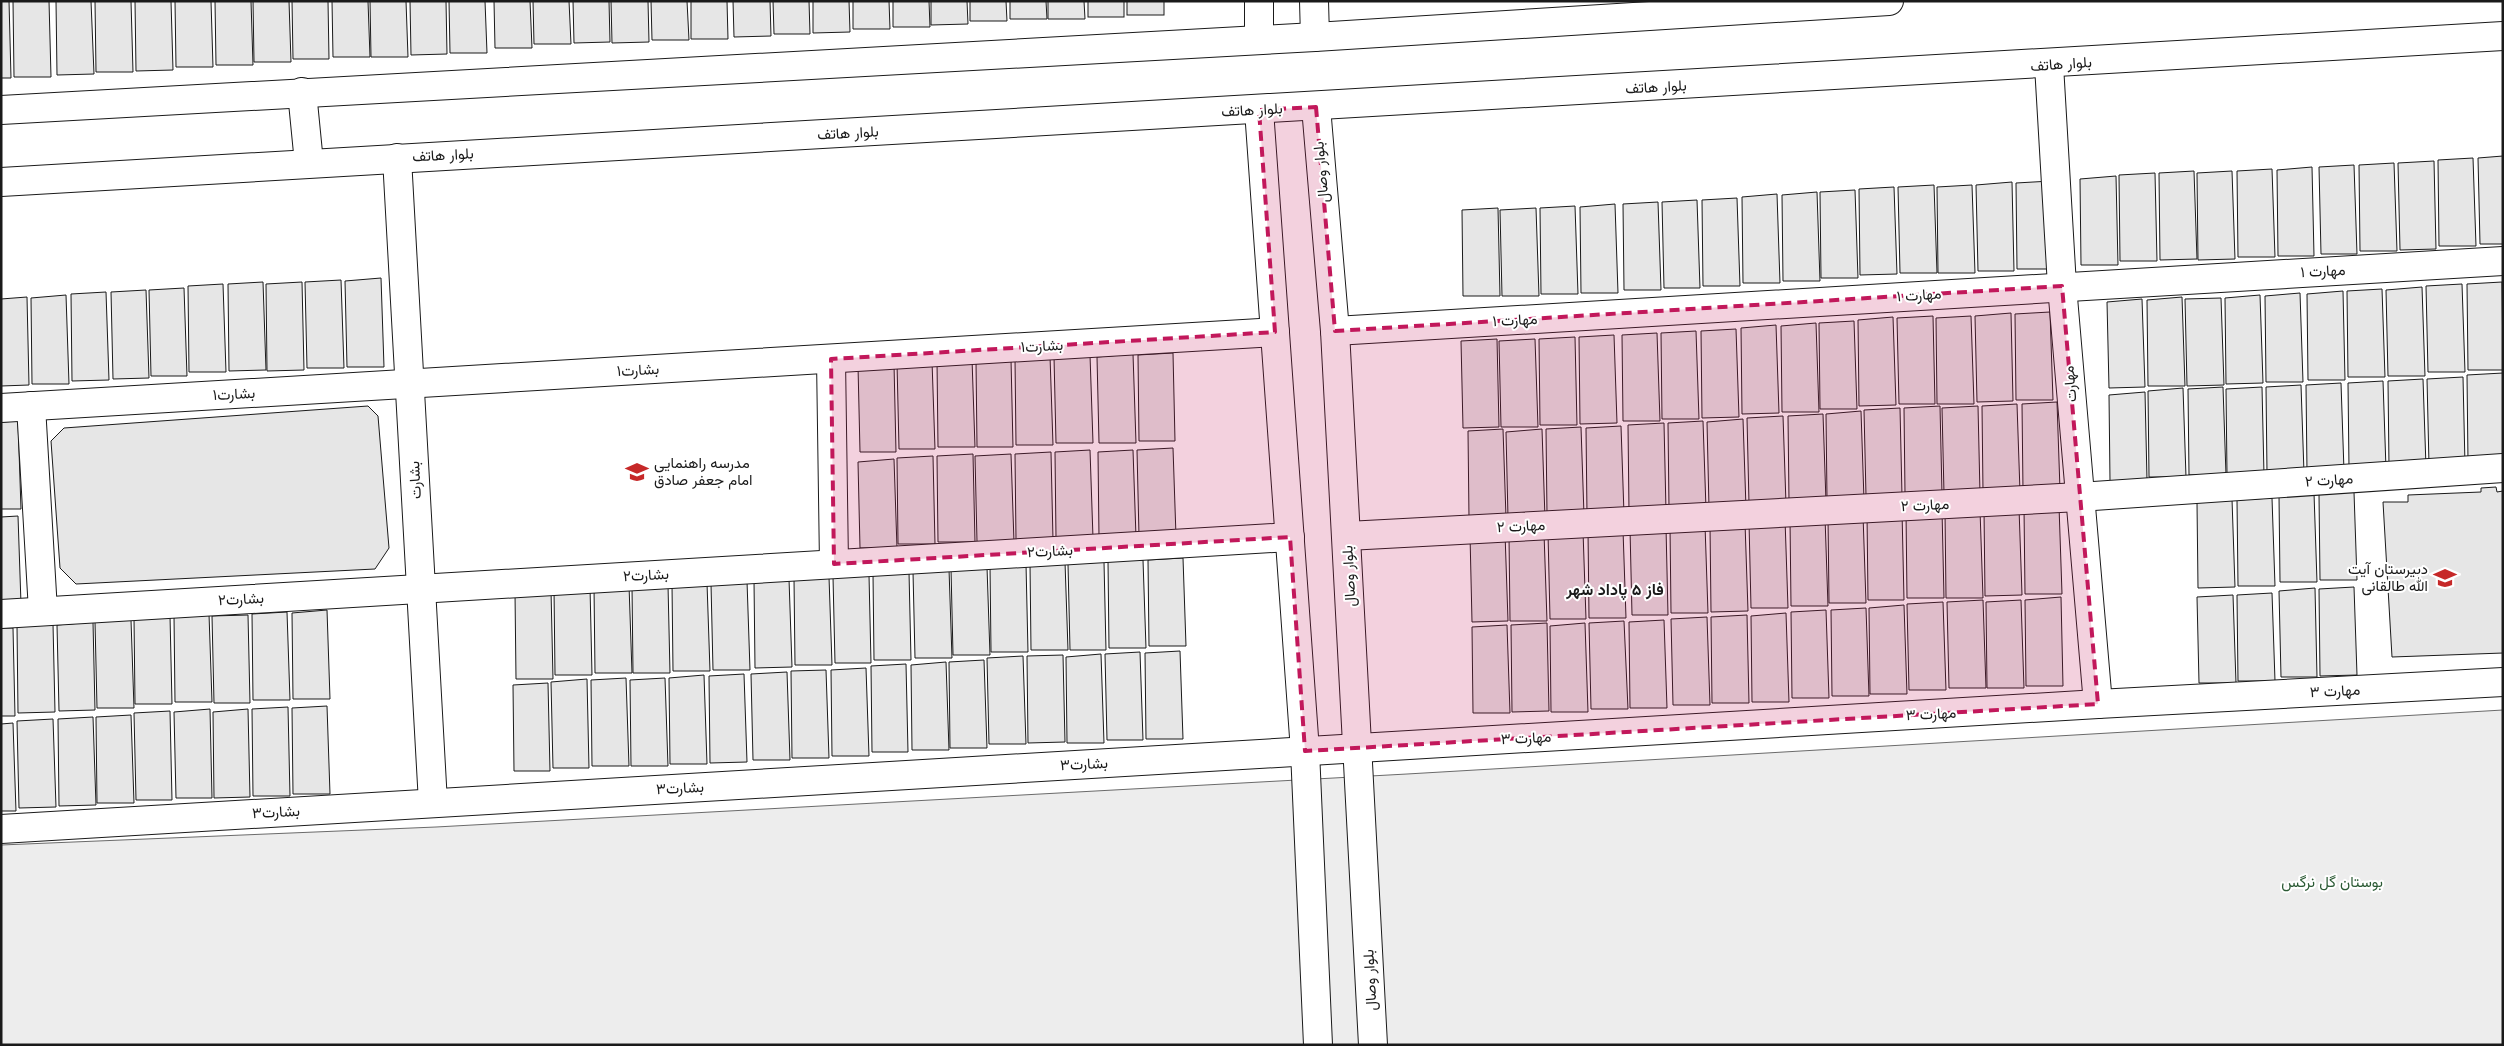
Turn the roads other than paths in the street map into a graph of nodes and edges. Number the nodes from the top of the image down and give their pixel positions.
1 (1259, 1) edge
2 (1314, 1) edge
3 (1889, 1) edge
4 (2503, 36) edge
5 (1315, 37) junction
6 (1259, 39) junction
7 (2050, 65) junction
8 (302, 92) junction
9 (1316, 107) junction
10 (1, 110) edge
11 (1259, 110) junction
12 (397, 158) junction
13 (309, 162) junction
14 (1, 182) edge
15 (2503, 261) edge
16 (2062, 286) junction
17 (1335, 331) junction
18 (1275, 332) junction
19 (831, 359) junction
20 (410, 383) junction
21 (31, 406) junction
22 (1, 408) edge
23 (2503, 468) edge
24 (2079, 497) junction
25 (1347, 536) junction
26 (1290, 537) junction
27 (834, 564) junction
28 (421, 589) junction
29 (43, 611) junction
30 (1, 614) edge
31 (2503, 682) edge
32 (2098, 704) junction
33 (1359, 748) junction
34 (1305, 751) junction
35 (433, 803) junction
36 (1, 829) edge
37 (1318, 1045) edge
38 (1373, 1045) edge

1 - 6 street
2 - 5 street
3 - 5 street
4 - 7 street, بلوار هاتف
5 - 6 street
6 - 8 street
7 - 9 street, بلوار هاتف
7 - 16 street, مهارت
8 - 10 street
8 - 13 street
9 - 11 street, بلوار هاتف
9 - 17 street, بلوار وصال
11 - 12 street, بلوار هاتف
11 - 18 street
12 - 13 street, بلوار هاتف
12 - 20 street, بشارت
13 - 14 street, بلوار هاتف
15 - 16 street, مهارت ۱
16 - 17 street, مهارت ۱
16 - 24 street, مهارت
17 - 25 street, بلوار وصال
18 - 19 street, بشارت۱
18 - 26 street
19 - 20 street, بشارت۱
19 - 27 street
20 - 21 street, بشارت۱
20 - 28 street, بشارت
21 - 22 street, بشارت۱
21 - 29 street
23 - 24 street, مهارت ۲
24 - 25 street, مهارت ۲
24 - 32 street, مهارت
25 - 33 street, بلوار وصال
26 - 27 street, بشارت۲
26 - 34 street
27 - 28 street, بشارت۲
28 - 29 street, بشارت۲
28 - 35 street, بشارت
29 - 30 street, بشارت۲
31 - 32 street, مهارت ۳
32 - 33 street, مهارت ۳
33 - 34 street, بشارت۳
33 - 38 street, بلوار وصال
34 - 35 street, بشارت۳
34 - 37 street
35 - 36 street, بشارت۳

